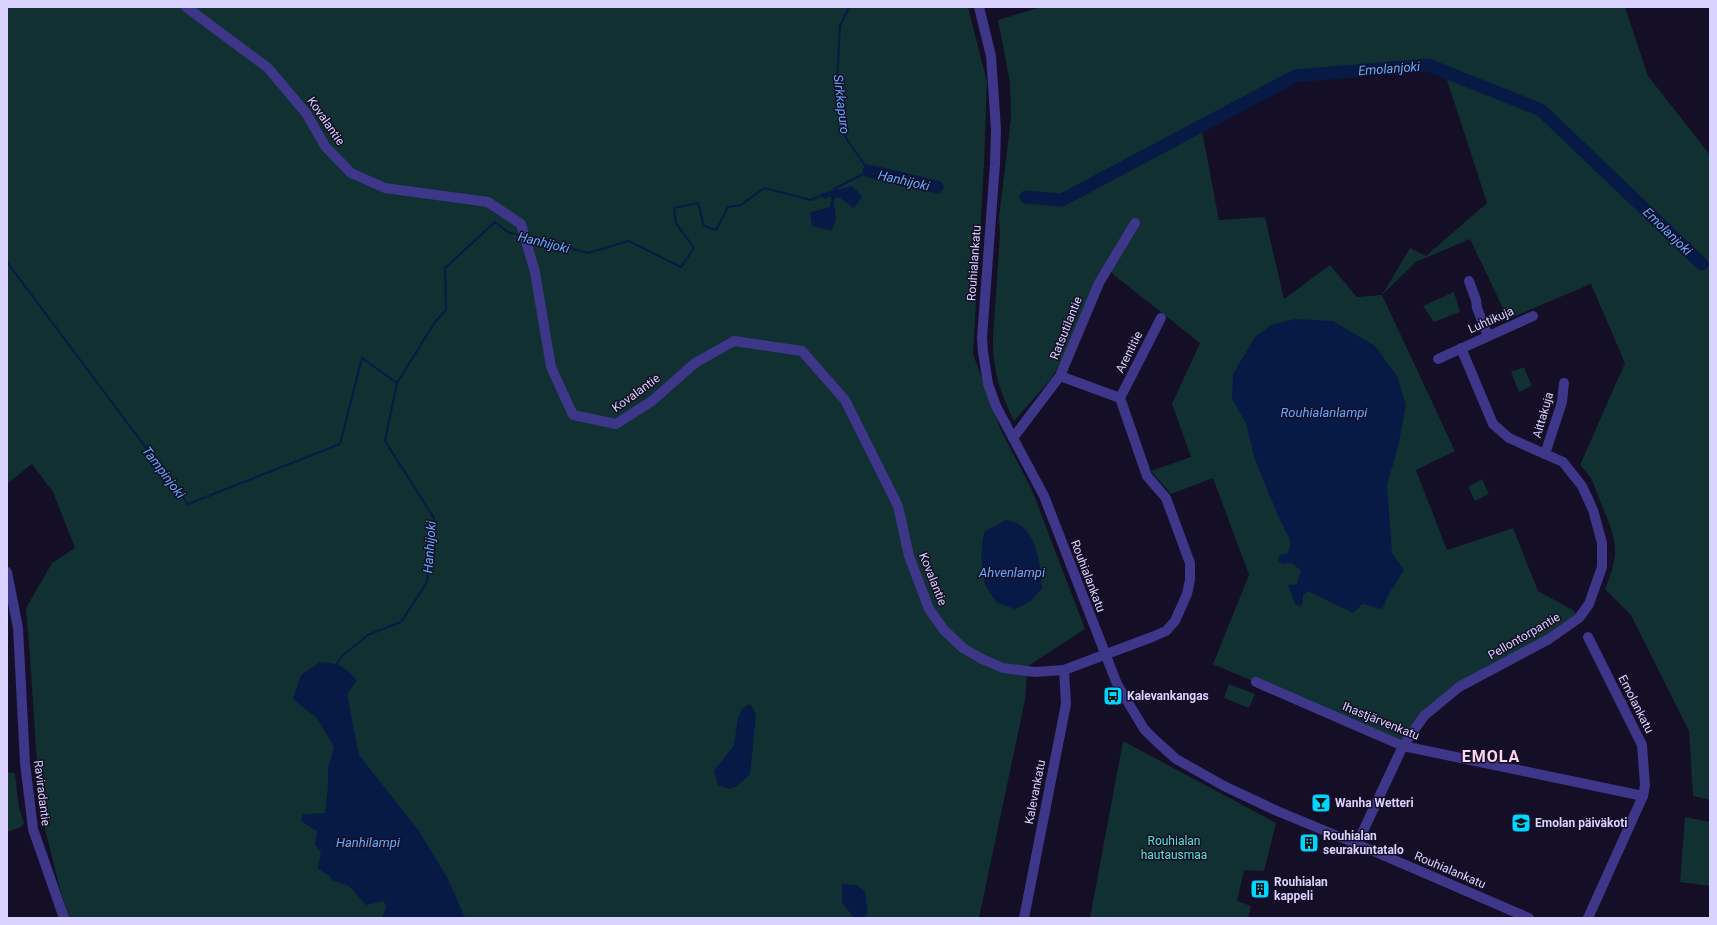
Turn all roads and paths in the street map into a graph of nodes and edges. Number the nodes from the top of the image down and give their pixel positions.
1 (186, 7) edge
2 (978, 7) edge
3 (1135, 223) dead end
4 (1469, 280) dead end
5 (1533, 316) dead end
6 (1161, 318) dead end
7 (1488, 336) junction
8 (1461, 348) junction
9 (1438, 359) dead end
10 (1060, 376) junction
11 (1564, 383) dead end
12 (1120, 398) junction
13 (1013, 438) junction
14 (1544, 454) junction
15 (7, 572) edge
16 (1588, 637) dead end
17 (1104, 655) junction
18 (1064, 670) junction
19 (1256, 682) dead end
20 (1403, 746) junction
21 (1643, 796) junction
22 (1357, 844) junction
23 (64, 918) edge
24 (1024, 918) edge
25 (1529, 918) edge
26 (1588, 918) edge

1 - 18 street, Kovalantie
2 - 13 street, Rouhialankatu
3 - 10 street, Ratsutilantie
4 - 7 street
5 - 7 street, Luhtikuja
6 - 12 street, Arentitie
7 - 8 street, Luhtikuja
8 - 9 street, Luhtikuja
8 - 14 street, Pellontorpantie
10 - 12 street
10 - 13 street, Ratsutilantie
11 - 14 street, Aittakuja
12 - 17 street, Kovalantie
13 - 17 street, Rouhialankatu
14 - 20 street, Pellontorpantie
15 - 23 street, Raviradantie
16 - 21 street, Emolankatu
17 - 18 street, Kovalantie
17 - 22 street, Rouhialankatu
18 - 24 street, Kalevankatu
19 - 20 street, Ihastjärvenkatu
20 - 21 street, Ihastjärvenkatu
20 - 22 street, Pellontorpantie
21 - 26 street, Emolankatu
22 - 25 street, Rouhialankatu

